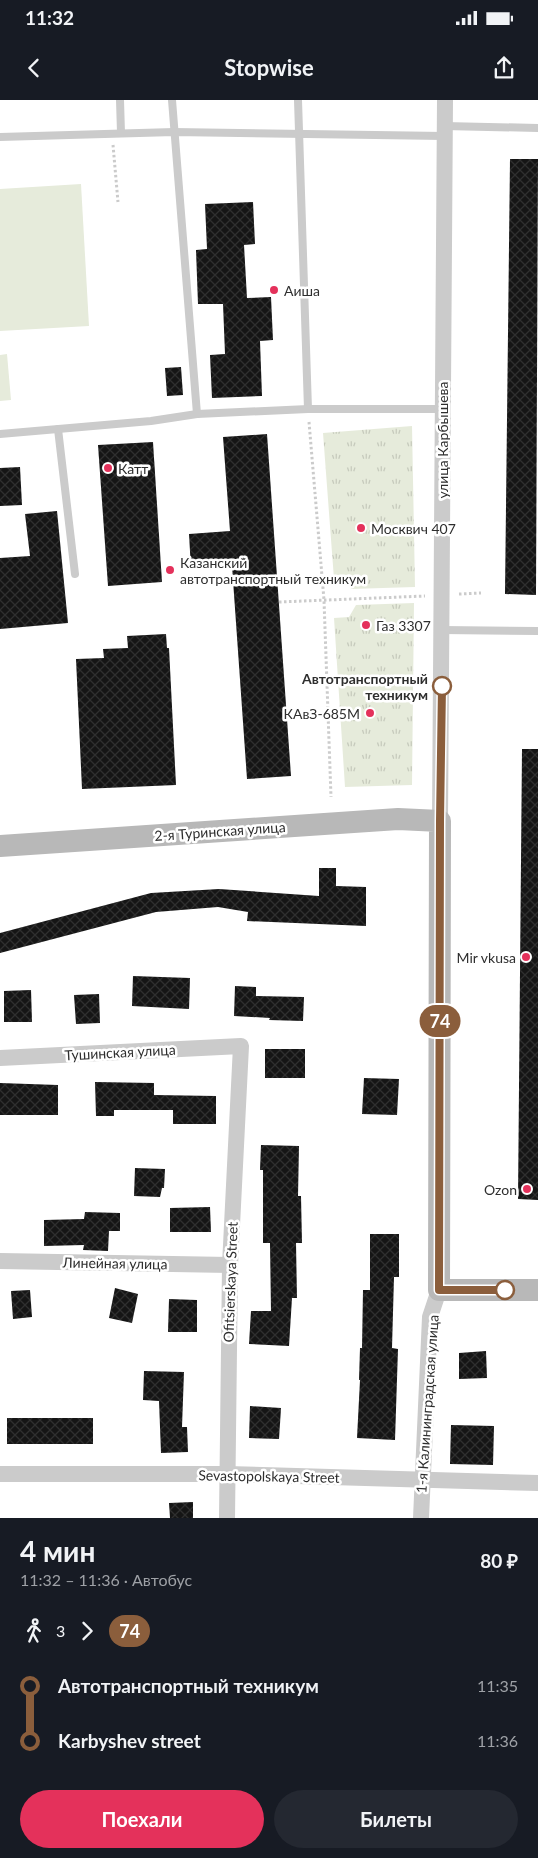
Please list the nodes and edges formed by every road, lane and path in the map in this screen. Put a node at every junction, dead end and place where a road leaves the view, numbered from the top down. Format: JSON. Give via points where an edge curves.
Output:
{"nodes":[{"id":1,"x":120,"y":100,"type":"edge"},
{"id":2,"x":172,"y":100,"type":"edge"},
{"id":3,"x":298,"y":100,"type":"edge"},
{"id":4,"x":444,"y":100,"type":"edge"},
{"id":5,"x":538,"y":128,"type":"edge"},
{"id":6,"x":444,"y":131,"type":"junction"},
{"id":7,"x":174,"y":132,"type":"junction"},
{"id":8,"x":121,"y":133,"type":"junction"},
{"id":9,"x":112,"y":134,"type":"junction"},
{"id":10,"x":299,"y":134,"type":"junction"},
{"id":11,"x":0,"y":138,"type":"edge"},
{"id":12,"x":118,"y":202,"type":"dead end"},
{"id":13,"x":308,"y":408,"type":"junction"},
{"id":14,"x":442,"y":409,"type":"junction"},
{"id":15,"x":197,"y":414,"type":"junction"},
{"id":16,"x":58,"y":429,"type":"junction"},
{"id":17,"x":0,"y":434,"type":"edge"},
{"id":18,"x":75,"y":574,"type":"dead end"},
{"id":19,"x":481,"y":593,"type":"dead end"},
{"id":20,"x":442,"y":595,"type":"junction"},
{"id":21,"x":324,"y":600,"type":"junction"},
{"id":22,"x":279,"y":602,"type":"dead end"},
{"id":23,"x":442,"y":630,"type":"junction"},
{"id":24,"x":538,"y":631,"type":"edge"},
{"id":25,"x":331,"y":797,"type":"dead end"},
{"id":26,"x":440,"y":821,"type":"junction"},
{"id":27,"x":0,"y":846,"type":"edge"},
{"id":28,"x":241,"y":1046,"type":"joint"},
{"id":29,"x":0,"y":1058,"type":"edge"},
{"id":30,"x":0,"y":1261,"type":"edge"},
{"id":31,"x":230,"y":1265,"type":"junction"},
{"id":32,"x":439,"y":1290,"type":"junction"},
{"id":33,"x":538,"y":1290,"type":"edge"},
{"id":34,"x":0,"y":1474,"type":"edge"},
{"id":35,"x":226,"y":1474,"type":"junction"},
{"id":36,"x":422,"y":1480,"type":"junction"},
{"id":37,"x":538,"y":1483,"type":"edge"},
{"id":38,"x":227,"y":1518,"type":"edge"},
{"id":39,"x":421,"y":1518,"type":"edge"}],
"edges":[{"from":1,"to":8,"type":"lane"},
{"from":2,"to":7,"type":"lane"},
{"from":3,"to":10,"type":"lane"},
{"from":4,"to":6,"type":"street","name":"улица Карбышева"},
{"from":5,"to":6,"type":"lane"},
{"from":6,"to":10,"type":"lane"},
{"from":6,"to":14,"type":"street","name":"улица Карбышева"},
{"from":7,"to":8,"type":"lane"},
{"from":7,"to":10,"type":"lane"},
{"from":7,"to":15,"type":"lane"},
{"from":8,"to":9,"type":"lane"},
{"from":9,"to":11,"type":"lane"},
{"from":9,"to":12,"type":"path"},
{"from":10,"to":13,"type":"lane"},
{"from":13,"to":14,"type":"lane"},
{"from":13,"to":15,"type":"lane"},
{"from":13,"to":21,"type":"path"},
{"from":14,"to":20,"type":"street","name":"улица Карбышева"},
{"from":15,"to":16,"type":"lane"},
{"from":16,"to":17,"type":"lane"},
{"from":16,"to":18,"type":"lane"},
{"from":19,"to":20,"type":"path"},
{"from":20,"to":21,"type":"path"},
{"from":20,"to":23,"type":"street","name":"улица Карбышева"},
{"from":21,"to":22,"type":"path"},
{"from":21,"to":25,"type":"path"},
{"from":23,"to":24,"type":"lane"},
{"from":23,"to":26,"type":"street","name":"улица Карбышева"},
{"from":26,"to":27,"type":"street","name":"2-я Туринская улица","via":[[398,819]]},
{"from":26,"to":32,"type":"street","name":"улица Карбышева"},
{"from":28,"to":29,"type":"street","name":"Тушинская улица"},
{"from":28,"to":31,"type":"street","name":"Ofitsierskaya Street"},
{"from":30,"to":31,"type":"street","name":"Линейная улица"},
{"from":31,"to":35,"type":"street","name":"Ofitsierskaya Street"},
{"from":32,"to":33,"type":"street"},
{"from":32,"to":36,"type":"street","name":"1-я Калининградская улица","via":[[430,1317]]},
{"from":34,"to":35,"type":"street","name":"Sevastopolskaya Street"},
{"from":35,"to":36,"type":"street","name":"Sevastopolskaya Street"},
{"from":35,"to":38,"type":"street","name":"Ofitsierskaya Street"},
{"from":36,"to":37,"type":"street","name":"Sevastopolskaya Street"},
{"from":36,"to":39,"type":"street","name":"1-я Калининградская улица"}]}
